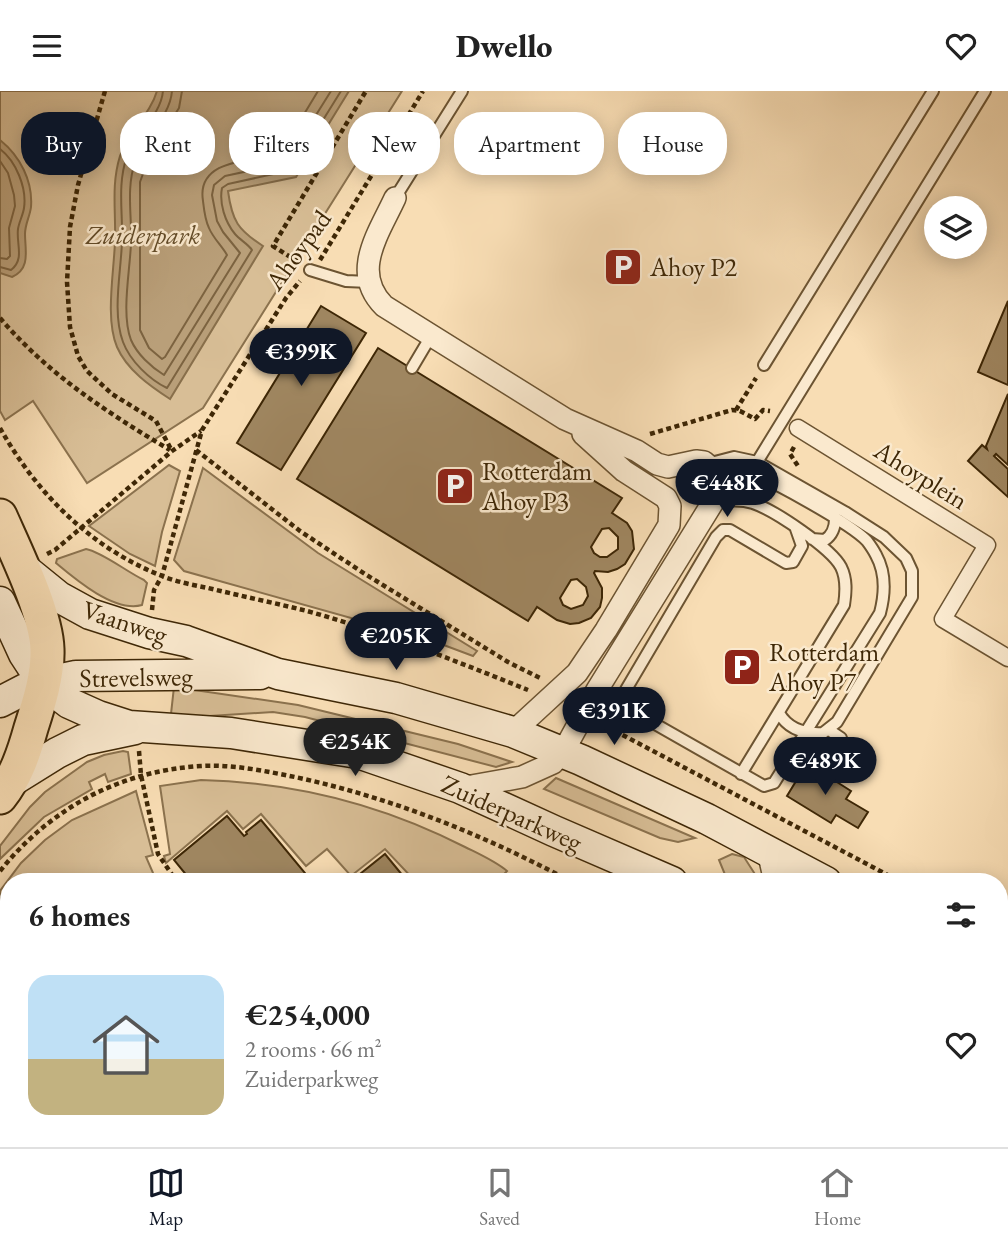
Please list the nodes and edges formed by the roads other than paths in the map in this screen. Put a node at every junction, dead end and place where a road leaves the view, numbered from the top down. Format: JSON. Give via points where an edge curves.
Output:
{"nodes":[{"id":1,"x":462,"y":91,"type":"edge"},
{"id":2,"x":933,"y":91,"type":"edge"},
{"id":3,"x":985,"y":91,"type":"edge"},
{"id":4,"x":395,"y":198,"type":"joint"},
{"id":5,"x":310,"y":270,"type":"road end"},
{"id":6,"x":369,"y":282,"type":"junction"},
{"id":7,"x":431,"y":336,"type":"junction"},
{"id":8,"x":764,"y":365,"type":"road end"},
{"id":9,"x":412,"y":368,"type":"dead end"},
{"id":10,"x":565,"y":419,"type":"junction"},
{"id":11,"x":798,"y":428,"type":"dead end"},
{"id":12,"x":757,"y":462,"type":"junction"},
{"id":13,"x":710,"y":466,"type":"junction"},
{"id":14,"x":666,"y":498,"type":"junction"},
{"id":15,"x":710,"y":507,"type":"junction"},
{"id":16,"x":0,"y":516,"type":"edge"},
{"id":17,"x":835,"y":519,"type":"junction"},
{"id":18,"x":796,"y":529,"type":"junction"},
{"id":19,"x":812,"y":540,"type":"junction"},
{"id":20,"x":22,"y":567,"type":"junction"},
{"id":21,"x":0,"y":602,"type":"edge"},
{"id":22,"x":1008,"y":658,"type":"edge"},
{"id":23,"x":278,"y":674,"type":"junction"},
{"id":24,"x":43,"y":683,"type":"junction"},
{"id":25,"x":0,"y":702,"type":"edge"},
{"id":26,"x":779,"y":713,"type":"junction"},
{"id":27,"x":142,"y":728,"type":"junction"},
{"id":28,"x":829,"y":730,"type":"junction"},
{"id":29,"x":513,"y":732,"type":"junction"},
{"id":30,"x":806,"y":732,"type":"junction"},
{"id":31,"x":841,"y":738,"type":"dead end"},
{"id":32,"x":563,"y":752,"type":"junction"},
{"id":33,"x":741,"y":774,"type":"junction"},
{"id":34,"x":460,"y":788,"type":"junction"},
{"id":35,"x":6,"y":789,"type":"edge"},
{"id":36,"x":554,"y":831,"type":"junction"},
{"id":37,"x":768,"y":851,"type":"junction"},
{"id":38,"x":612,"y":873,"type":"edge"},
{"id":39,"x":650,"y":873,"type":"edge"},
{"id":40,"x":773,"y":873,"type":"edge"},
{"id":41,"x":809,"y":873,"type":"edge"}],
"edges":[{"from":1,"to":4,"type":"lane"},
{"from":2,"to":8,"type":"lane"},
{"from":3,"to":12,"type":"lane"},
{"from":4,"to":6,"type":"street","via":[[369,254]]},
{"from":5,"to":6,"type":"lane","via":[[346,281]]},
{"from":6,"to":7,"type":"street","via":[[384,306]]},
{"from":7,"to":9,"type":"lane"},
{"from":7,"to":10,"type":"street"},
{"from":10,"to":13,"type":"street","via":[[657,464],[668,467],[696,461]]},
{"from":10,"to":14,"type":"street","via":[[624,471]]},
{"from":11,"to":22,"type":"street","name":"Ahoyplein","via":[[988,545],[943,619]]},
{"from":12,"to":13,"type":"lane","via":[[734,457]]},
{"from":12,"to":28,"type":"lane","via":[[884,537],[906,558],[912,571],[912,597]]},
{"from":13,"to":15,"type":"street","via":[[718,473],[721,486]]},
{"from":13,"to":17,"type":"lane","via":[[751,472]]},
{"from":14,"to":15,"type":"street","via":[[687,512]]},
{"from":14,"to":29,"type":"street","via":[[670,516],[665,534],[590,655],[577,673]]},
{"from":15,"to":18,"type":"lane","via":[[732,499],[753,503]]},
{"from":15,"to":32,"type":"street"},
{"from":16,"to":20,"type":"main road","name":"Vaanweg"},
{"from":17,"to":19,"type":"lane","via":[[829,537]]},
{"from":17,"to":30,"type":"lane","via":[[867,541],[877,557],[884,596],[880,613]]},
{"from":18,"to":19,"type":"lane"},
{"from":18,"to":33,"type":"lane","via":[[802,546],[793,562],[786,563],[723,530],[624,693],[626,706],[634,712]]},
{"from":19,"to":26,"type":"lane","via":[[842,569],[844,605]]},
{"from":20,"to":23,"type":"main road","name":"Vaanweg","via":[[59,597],[90,614]]},
{"from":20,"to":24,"type":"main road","name":"Vaanweg","via":[[44,627]]},
{"from":21,"to":24,"type":"main road","name":"Zuiderparkweg"},
{"from":23,"to":24,"type":"main road","name":"Strevelsweg","via":[[76,676]]},
{"from":23,"to":29,"type":"main road","via":[[396,698]]},
{"from":24,"to":25,"type":"main road","name":"Strevelsweg"},
{"from":24,"to":27,"type":"main road","name":"Zuiderparkweg","via":[[84,710]]},
{"from":24,"to":35,"type":"main road","name":"Vaanweg","via":[[29,736]]},
{"from":26,"to":30,"type":"lane","via":[[786,723]]},
{"from":26,"to":33,"type":"lane"},
{"from":27,"to":34,"type":"main road","name":"Zuiderparkweg","via":[[231,733],[358,753]]},
{"from":27,"to":35,"type":"main road","name":"Zuiderparkweg","via":[[83,740]]},
{"from":28,"to":30,"type":"lane"},
{"from":28,"to":31,"type":"lane"},
{"from":29,"to":32,"type":"main road"},
{"from":30,"to":33,"type":"lane","via":[[774,783],[760,785]]},
{"from":32,"to":34,"type":"street","via":[[553,763],[522,777]]},
{"from":32,"to":37,"type":"main road"},
{"from":34,"to":36,"type":"main road","name":"Zuiderparkweg"},
{"from":36,"to":38,"type":"main road"},
{"from":36,"to":39,"type":"main road","name":"Zuiderparkweg"},
{"from":37,"to":40,"type":"street"},
{"from":37,"to":41,"type":"main road"}]}
